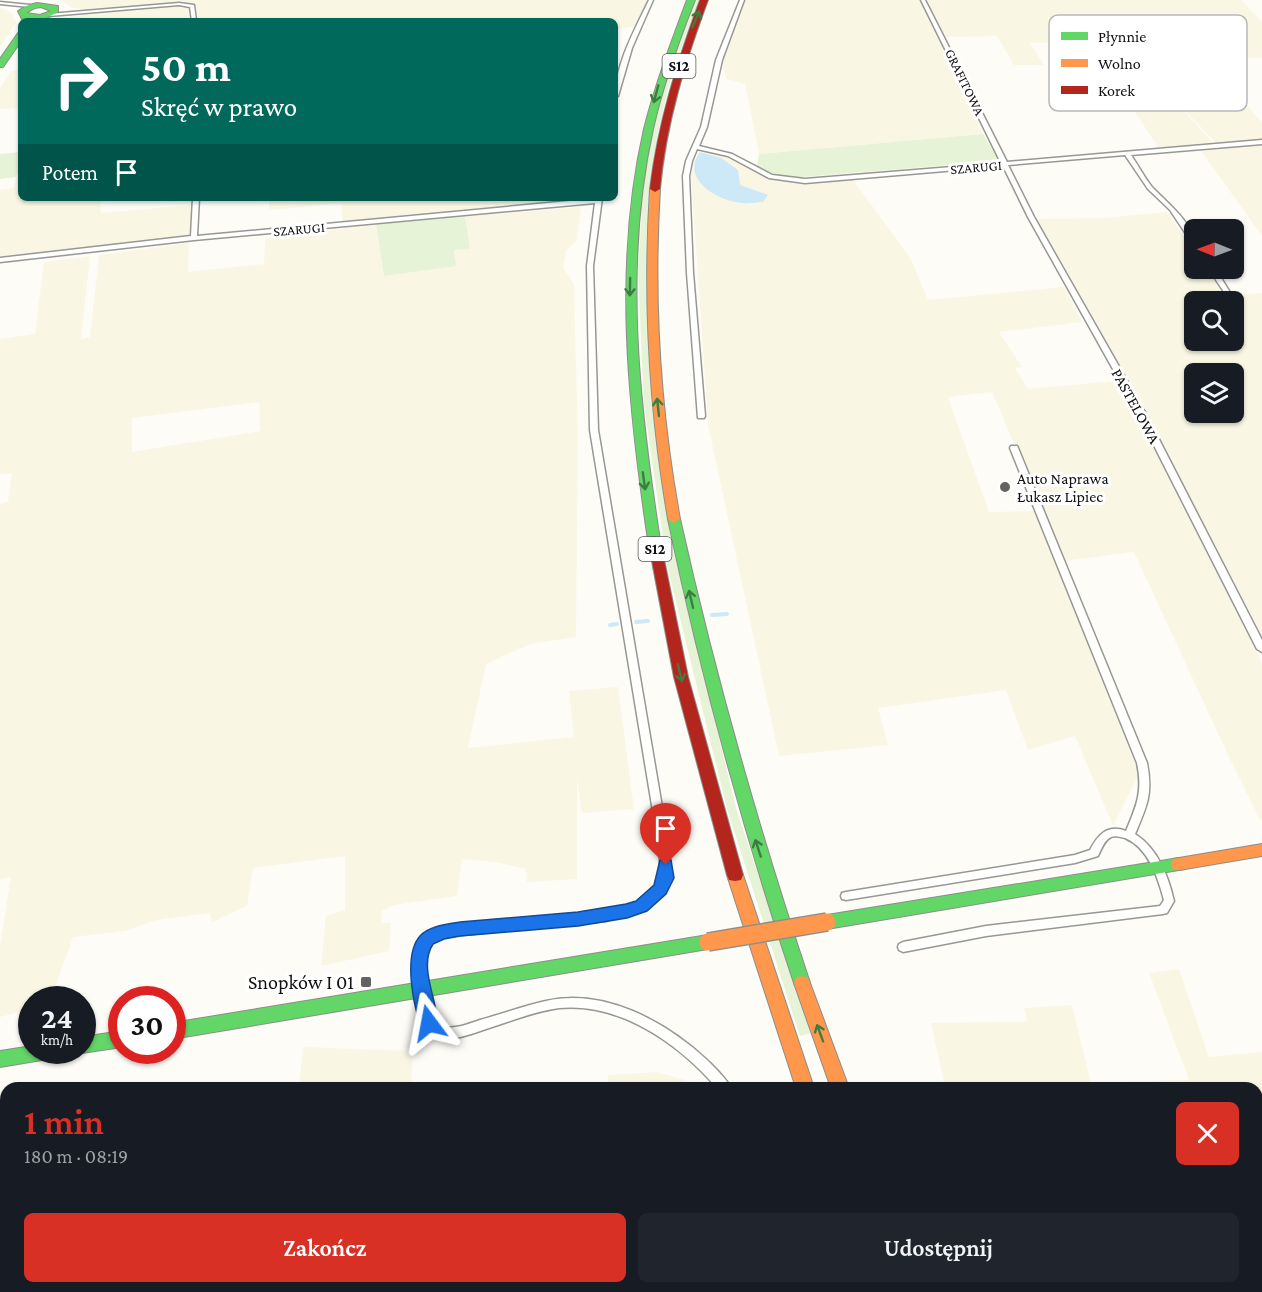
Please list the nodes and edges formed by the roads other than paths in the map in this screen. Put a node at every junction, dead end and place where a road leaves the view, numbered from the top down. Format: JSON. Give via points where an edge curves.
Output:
{"nodes":[{"id":1,"x":651,"y":0,"type":"edge"},
{"id":2,"x":691,"y":0,"type":"edge"},
{"id":3,"x":704,"y":0,"type":"edge"},
{"id":4,"x":742,"y":0,"type":"edge"},
{"id":5,"x":923,"y":0,"type":"edge"},
{"id":6,"x":0,"y":4,"type":"edge"},
{"id":7,"x":39,"y":11,"type":"edge"},
{"id":8,"x":194,"y":18,"type":"edge"},
{"id":9,"x":18,"y":39,"type":"edge"},
{"id":10,"x":0,"y":65,"type":"edge"},
{"id":11,"x":618,"y":86,"type":"edge"},
{"id":12,"x":1262,"y":142,"type":"edge"},
{"id":13,"x":696,"y":147,"type":"junction"},
{"id":14,"x":1127,"y":154,"type":"junction"},
{"id":15,"x":1006,"y":165,"type":"junction"},
{"id":16,"x":196,"y":201,"type":"edge"},
{"id":17,"x":588,"y":201,"type":"edge"},
{"id":18,"x":599,"y":201,"type":"edge"},
{"id":19,"x":1184,"y":227,"type":"edge"},
{"id":20,"x":194,"y":238,"type":"junction"},
{"id":21,"x":0,"y":260,"type":"edge"},
{"id":22,"x":701,"y":416,"type":"dead end"},
{"id":23,"x":1014,"y":448,"type":"dead end"},
{"id":24,"x":1262,"y":649,"type":"edge"},
{"id":25,"x":1129,"y":835,"type":"junction"},
{"id":26,"x":1262,"y":850,"type":"edge"},
{"id":27,"x":1156,"y":868,"type":"junction"},
{"id":28,"x":846,"y":896,"type":"dead end"},
{"id":29,"x":903,"y":947,"type":"dead end"},
{"id":30,"x":421,"y":990,"type":"junction"},
{"id":31,"x":186,"y":1029,"type":"edge"},
{"id":32,"x":18,"y":1056,"type":"edge"},
{"id":33,"x":0,"y":1059,"type":"edge"},
{"id":34,"x":720,"y":1082,"type":"edge"},
{"id":35,"x":803,"y":1082,"type":"edge"},
{"id":36,"x":838,"y":1082,"type":"edge"}],
"edges":[{"from":1,"to":11,"type":"street","via":[[629,48]]},
{"from":2,"to":35,"type":"main road","number":"S12","one_way":true,"via":[[659,86],[636,191],[630,258],[630,340],[641,460],[674,648],[717,817]]},
{"from":36,"to":3,"type":"main road","number":"S12","one_way":true,"via":[[772,892],[720,718],[687,579],[660,422],[651,295],[654,191],[674,85]]},
{"from":4,"to":13,"type":"street","via":[[719,60]]},
{"from":5,"to":15,"type":"street","name":"GRAFITOWA"},
{"from":6,"to":7,"type":"street"},
{"from":6,"to":7,"type":"street"},
{"from":7,"to":8,"type":"street","via":[[85,12],[172,5],[192,6]]},
{"from":9,"to":10,"type":"main road"},
{"from":12,"to":14,"type":"street","name":"SZARUGI"},
{"from":13,"to":15,"type":"street","name":"SZARUGI","via":[[730,154],[771,177],[794,181]]},
{"from":13,"to":22,"type":"street","via":[[687,169],[686,196]]},
{"from":14,"to":15,"type":"street","name":"SZARUGI"},
{"from":14,"to":19,"type":"street"},
{"from":15,"to":24,"type":"street","name":"PASTELOWA","via":[[1142,414]]},
{"from":16,"to":20,"type":"street"},
{"from":17,"to":20,"type":"street","name":"SZARUGI"},
{"from":18,"to":30,"type":"street","via":[[590,266],[594,430],[666,878],[652,898],[627,911],[441,932],[427,939],[420,952]]},
{"from":20,"to":21,"type":"street","name":"SZARUGI"},
{"from":23,"to":25,"type":"street","via":[[1142,763],[1147,783],[1144,801]]},
{"from":25,"to":27,"type":"street","via":[[1146,848]]},
{"from":25,"to":28,"type":"street","via":[[1108,834],[1094,853],[1075,859]]},
{"from":26,"to":27,"type":"main road"},
{"from":27,"to":29,"type":"street","via":[[1169,901],[1163,910],[986,931]]},
{"from":27,"to":30,"type":"main road","bridge":true},
{"from":30,"to":31,"type":"main road"},
{"from":30,"to":34,"type":"street","via":[[429,1023],[445,1032],[562,1003],[598,1004],[615,1009],[641,1020],[689,1052]]},
{"from":32,"to":33,"type":"main road"}]}
